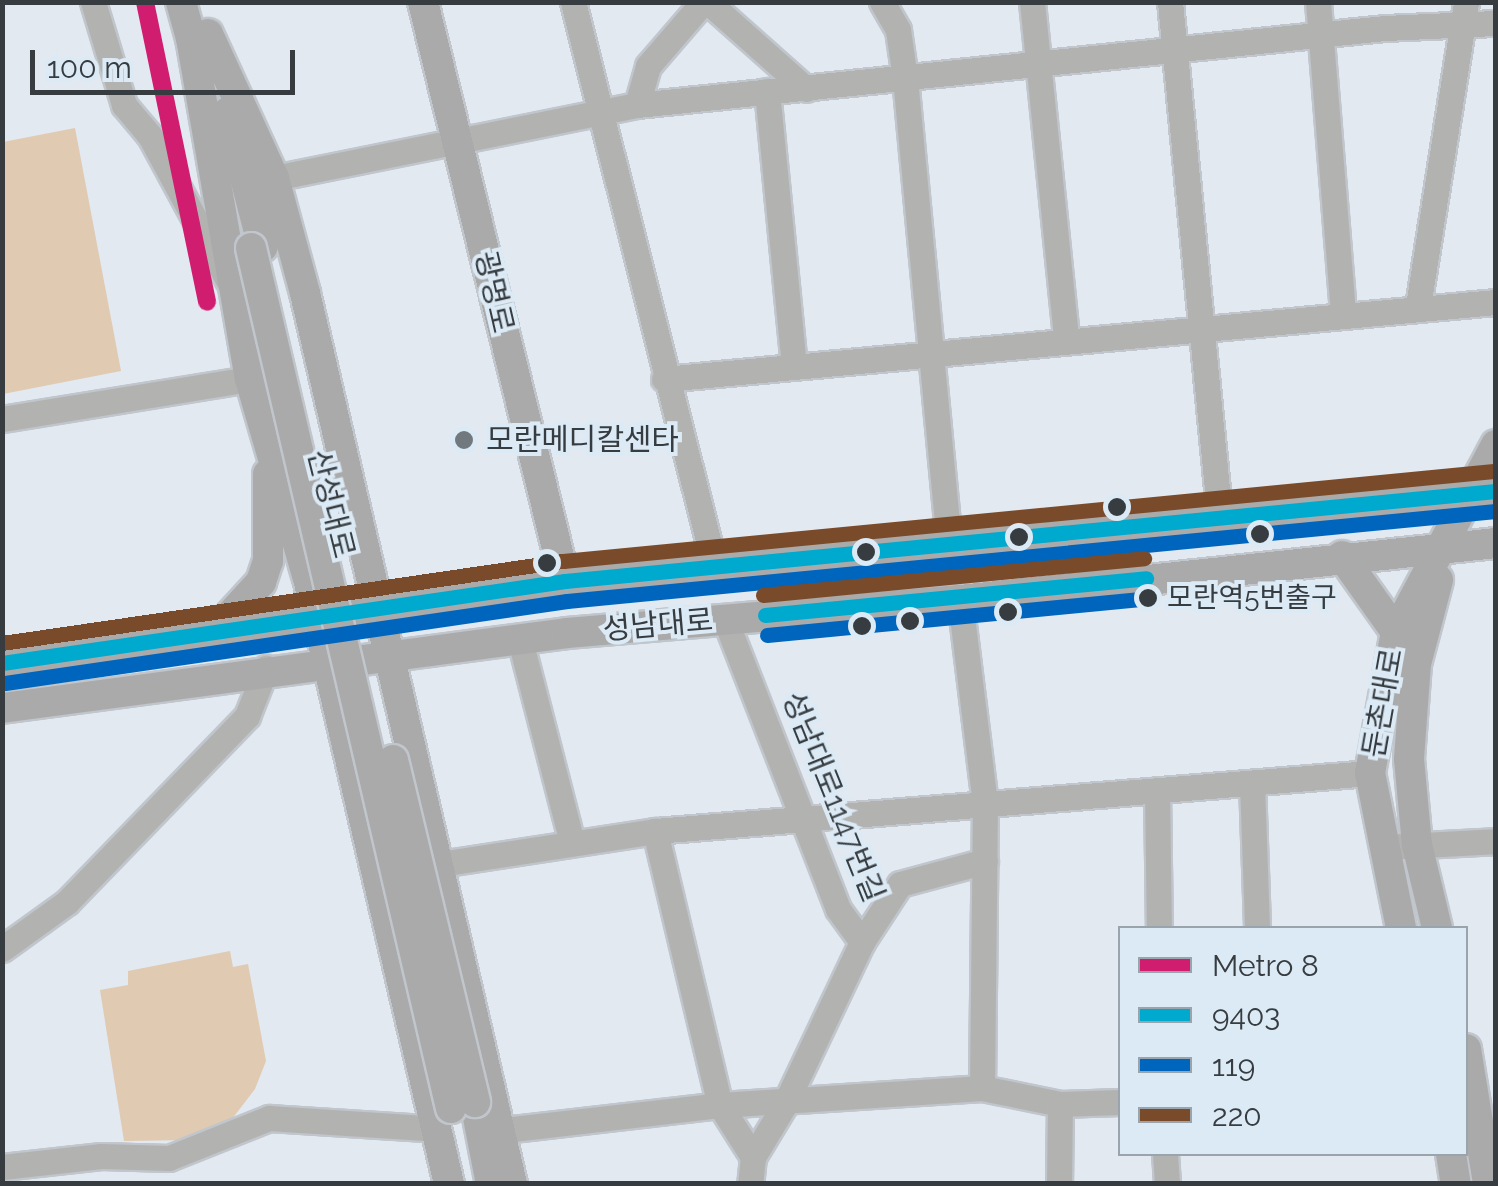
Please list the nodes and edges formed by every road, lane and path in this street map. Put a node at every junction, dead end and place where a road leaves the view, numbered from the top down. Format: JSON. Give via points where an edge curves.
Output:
{"nodes":[{"id":1,"x":93,"y":2,"type":"edge"},
{"id":2,"x":181,"y":2,"type":"edge"},
{"id":3,"x":199,"y":2,"type":"edge"},
{"id":4,"x":423,"y":2,"type":"edge"},
{"id":5,"x":574,"y":2,"type":"edge"},
{"id":6,"x":706,"y":2,"type":"edge"},
{"id":7,"x":882,"y":2,"type":"edge"},
{"id":8,"x":1032,"y":2,"type":"edge"},
{"id":9,"x":1170,"y":2,"type":"edge"},
{"id":10,"x":1318,"y":2,"type":"edge"},
{"id":11,"x":1464,"y":14,"type":"edge"},
{"id":12,"x":1386,"y":15,"type":"edge"},
{"id":13,"x":1496,"y":23,"type":"edge"},
{"id":14,"x":199,"y":36,"type":"junction"},
{"id":15,"x":1316,"y":36,"type":"junction"},
{"id":16,"x":1175,"y":53,"type":"junction"},
{"id":17,"x":1038,"y":64,"type":"junction"},
{"id":18,"x":905,"y":78,"type":"junction"},
{"id":19,"x":806,"y":88,"type":"junction"},
{"id":20,"x":767,"y":91,"type":"junction"},
{"id":21,"x":637,"y":105,"type":"junction"},
{"id":22,"x":599,"y":112,"type":"junction"},
{"id":23,"x":457,"y":141,"type":"junction"},
{"id":24,"x":274,"y":178,"type":"junction"},
{"id":25,"x":240,"y":302,"type":"junction"},
{"id":26,"x":1496,"y":302,"type":"edge"},
{"id":27,"x":1418,"y":306,"type":"junction"},
{"id":28,"x":1344,"y":312,"type":"junction"},
{"id":29,"x":1205,"y":326,"type":"junction"},
{"id":30,"x":1066,"y":338,"type":"junction"},
{"id":31,"x":932,"y":354,"type":"junction"},
{"id":32,"x":794,"y":364,"type":"junction"},
{"id":33,"x":250,"y":379,"type":"junction"},
{"id":34,"x":664,"y":379,"type":"junction"},
{"id":35,"x":2,"y":420,"type":"edge"},
{"id":36,"x":1496,"y":445,"type":"edge"},
{"id":37,"x":272,"y":453,"type":"junction"},
{"id":38,"x":1485,"y":492,"type":"edge"},
{"id":39,"x":1220,"y":520,"type":"junction"},
{"id":40,"x":1496,"y":543,"type":"edge"},
{"id":41,"x":950,"y":546,"type":"junction"},
{"id":42,"x":1446,"y":548,"type":"junction"},
{"id":43,"x":1342,"y":556,"type":"junction"},
{"id":44,"x":714,"y":568,"type":"junction"},
{"id":45,"x":565,"y":581,"type":"junction"},
{"id":46,"x":960,"y":600,"type":"junction"},
{"id":47,"x":379,"y":604,"type":"junction"},
{"id":48,"x":316,"y":615,"type":"junction"},
{"id":49,"x":725,"y":618,"type":"junction"},
{"id":50,"x":215,"y":632,"type":"junction"},
{"id":51,"x":1396,"y":632,"type":"junction"},
{"id":52,"x":520,"y":640,"type":"junction"},
{"id":53,"x":388,"y":654,"type":"junction"},
{"id":54,"x":327,"y":662,"type":"junction"},
{"id":55,"x":2,"y":663,"type":"edge"},
{"id":56,"x":281,"y":667,"type":"junction"},
{"id":57,"x":2,"y":708,"type":"edge"},
{"id":58,"x":1370,"y":773,"type":"junction"},
{"id":59,"x":1252,"y":783,"type":"junction"},
{"id":60,"x":1157,"y":790,"type":"junction"},
{"id":61,"x":986,"y":803,"type":"junction"},
{"id":62,"x":802,"y":817,"type":"junction"},
{"id":63,"x":655,"y":831,"type":"junction"},
{"id":64,"x":1496,"y":841,"type":"edge"},
{"id":65,"x":572,"y":842,"type":"junction"},
{"id":66,"x":1416,"y":845,"type":"junction"},
{"id":67,"x":1383,"y":847,"type":"junction"},
{"id":68,"x":985,"y":861,"type":"junction"},
{"id":69,"x":440,"y":864,"type":"junction"},
{"id":70,"x":1159,"y":926,"type":"edge"},
{"id":71,"x":1257,"y":926,"type":"edge"},
{"id":72,"x":1401,"y":926,"type":"edge"},
{"id":73,"x":1436,"y":926,"type":"edge"},
{"id":74,"x":862,"y":942,"type":"junction"},
{"id":75,"x":2,"y":950,"type":"edge"},
{"id":76,"x":1468,"y":1062,"type":"edge"},
{"id":77,"x":982,"y":1088,"type":"junction"},
{"id":78,"x":1118,"y":1102,"type":"edge"},
{"id":79,"x":785,"y":1104,"type":"junction"},
{"id":80,"x":1060,"y":1104,"type":"junction"},
{"id":81,"x":720,"y":1105,"type":"junction"},
{"id":82,"x":454,"y":1113,"type":"junction"},
{"id":83,"x":504,"y":1130,"type":"junction"},
{"id":84,"x":752,"y":1156,"type":"junction"},
{"id":85,"x":1165,"y":1156,"type":"edge"},
{"id":86,"x":1450,"y":1156,"type":"edge"},
{"id":87,"x":2,"y":1167,"type":"edge"},
{"id":88,"x":448,"y":1184,"type":"edge"},
{"id":89,"x":466,"y":1184,"type":"edge"},
{"id":90,"x":491,"y":1184,"type":"edge"},
{"id":91,"x":512,"y":1184,"type":"edge"},
{"id":92,"x":750,"y":1184,"type":"edge"},
{"id":93,"x":1060,"y":1184,"type":"edge"},
{"id":94,"x":1167,"y":1184,"type":"edge"},
{"id":95,"x":1456,"y":1184,"type":"edge"},
{"id":96,"x":1488,"y":1184,"type":"edge"}],
"edges":[{"from":1,"to":25,"type":"street","via":[[124,104],[150,136]]},
{"from":2,"to":14,"type":"main road","name":"산성대로"},
{"from":3,"to":14,"type":"main road","name":"산성대로"},
{"from":4,"to":23,"type":"main road","name":"광명로"},
{"from":5,"to":22,"type":"street"},
{"from":6,"to":19,"type":"street"},
{"from":6,"to":21,"type":"street","via":[[648,66]]},
{"from":7,"to":18,"type":"street","via":[[898,30]]},
{"from":8,"to":17,"type":"street"},
{"from":9,"to":16,"type":"street"},
{"from":10,"to":15,"type":"street"},
{"from":11,"to":12,"type":"street"},
{"from":11,"to":13,"type":"street"},
{"from":11,"to":27,"type":"street"},
{"from":12,"to":15,"type":"street"},
{"from":14,"to":24,"type":"main road"},
{"from":14,"to":25,"type":"main road"},
{"from":14,"to":82,"type":"main road","name":"산성대로","bridge":true,"via":[[257,247]]},
{"from":15,"to":16,"type":"street"},
{"from":15,"to":28,"type":"street"},
{"from":16,"to":17,"type":"street"},
{"from":16,"to":29,"type":"street"},
{"from":17,"to":18,"type":"street"},
{"from":17,"to":30,"type":"street"},
{"from":18,"to":19,"type":"street"},
{"from":18,"to":31,"type":"street"},
{"from":19,"to":20,"type":"street"},
{"from":20,"to":21,"type":"street"},
{"from":20,"to":32,"type":"street"},
{"from":21,"to":22,"type":"street"},
{"from":22,"to":23,"type":"street"},
{"from":22,"to":34,"type":"street"},
{"from":23,"to":24,"type":"street"},
{"from":23,"to":45,"type":"main road","name":"광명로"},
{"from":24,"to":47,"type":"main road"},
{"from":25,"to":33,"type":"main road"},
{"from":26,"to":27,"type":"street"},
{"from":27,"to":28,"type":"street"},
{"from":28,"to":29,"type":"street"},
{"from":29,"to":30,"type":"street"},
{"from":29,"to":39,"type":"street"},
{"from":30,"to":31,"type":"street"},
{"from":31,"to":32,"type":"street"},
{"from":31,"to":41,"type":"street"},
{"from":32,"to":34,"type":"street"},
{"from":33,"to":35,"type":"street"},
{"from":33,"to":37,"type":"main road"},
{"from":34,"to":44,"type":"street"},
{"from":36,"to":38,"type":"main road","name":"둔촌대로"},
{"from":37,"to":48,"type":"main road"},
{"from":37,"to":50,"type":"main road","via":[[265,572]]},
{"from":38,"to":39,"type":"main road","name":"성남대로"},
{"from":38,"to":42,"type":"main road","name":"둔촌대로"},
{"from":39,"to":41,"type":"main road","name":"성남대로"},
{"from":40,"to":42,"type":"main road","name":"성남대로"},
{"from":41,"to":44,"type":"main road","name":"성남대로"},
{"from":42,"to":43,"type":"main road","name":"성남대로"},
{"from":42,"to":51,"type":"main road","name":"둔촌대로"},
{"from":42,"to":66,"type":"main road","name":"둔촌대로","via":[[1416,664],[1409,759]]},
{"from":43,"to":46,"type":"main road","name":"성남대로"},
{"from":43,"to":51,"type":"main road"},
{"from":44,"to":45,"type":"main road","name":"성남대로"},
{"from":45,"to":47,"type":"main road","name":"성남대로"},
{"from":46,"to":49,"type":"main road","name":"성남대로"},
{"from":46,"to":61,"type":"street"},
{"from":47,"to":48,"type":"main road","name":"성남대로"},
{"from":47,"to":53,"type":"main road"},
{"from":48,"to":50,"type":"main road","name":"성남대로"},
{"from":48,"to":54,"type":"main road"},
{"from":49,"to":52,"type":"main road","name":"성남대로"},
{"from":49,"to":62,"type":"street","name":"성남대로1147번길"},
{"from":50,"to":55,"type":"main road","name":"성남대로"},
{"from":51,"to":58,"type":"main road","name":"둔촌대로"},
{"from":52,"to":53,"type":"main road","name":"성남대로"},
{"from":52,"to":65,"type":"street"},
{"from":53,"to":54,"type":"main road","name":"성남대로"},
{"from":53,"to":69,"type":"main road"},
{"from":54,"to":56,"type":"main road","name":"성남대로"},
{"from":54,"to":82,"type":"main road"},
{"from":56,"to":57,"type":"main road","name":"성남대로"},
{"from":56,"to":75,"type":"street","via":[[247,716],[67,902]]},
{"from":58,"to":59,"type":"street"},
{"from":58,"to":67,"type":"main road","name":"둔촌대로"},
{"from":59,"to":60,"type":"street"},
{"from":59,"to":71,"type":"street"},
{"from":60,"to":61,"type":"street"},
{"from":60,"to":70,"type":"street"},
{"from":61,"to":62,"type":"street"},
{"from":61,"to":68,"type":"street"},
{"from":62,"to":63,"type":"street"},
{"from":62,"to":74,"type":"street","name":"성남대로1147번길","via":[[838,910]]},
{"from":63,"to":65,"type":"street"},
{"from":63,"to":81,"type":"street"},
{"from":64,"to":66,"type":"street"},
{"from":65,"to":69,"type":"street"},
{"from":66,"to":67,"type":"street"},
{"from":66,"to":73,"type":"main road","name":"둔촌대로"},
{"from":67,"to":72,"type":"main road","name":"둔촌대로"},
{"from":68,"to":74,"type":"street","via":[[900,884]]},
{"from":68,"to":77,"type":"street"},
{"from":69,"to":83,"type":"main road"},
{"from":74,"to":79,"type":"street","name":"성남대로1147번길"},
{"from":76,"to":96,"type":"main road"},
{"from":77,"to":79,"type":"street"},
{"from":77,"to":80,"type":"street"},
{"from":78,"to":80,"type":"street"},
{"from":79,"to":81,"type":"street"},
{"from":79,"to":84,"type":"street","name":"성남대로1147번길"},
{"from":80,"to":93,"type":"street"},
{"from":81,"to":83,"type":"street"},
{"from":81,"to":84,"type":"street"},
{"from":82,"to":87,"type":"street","via":[[269,1118],[169,1158],[101,1156]]},
{"from":82,"to":88,"type":"main road"},
{"from":82,"to":89,"type":"main road","name":"산성대로"},
{"from":82,"to":90,"type":"main road","name":"산성대로"},
{"from":83,"to":91,"type":"main road"},
{"from":84,"to":92,"type":"street"},
{"from":85,"to":94,"type":"street"},
{"from":86,"to":95,"type":"main road"}]}
